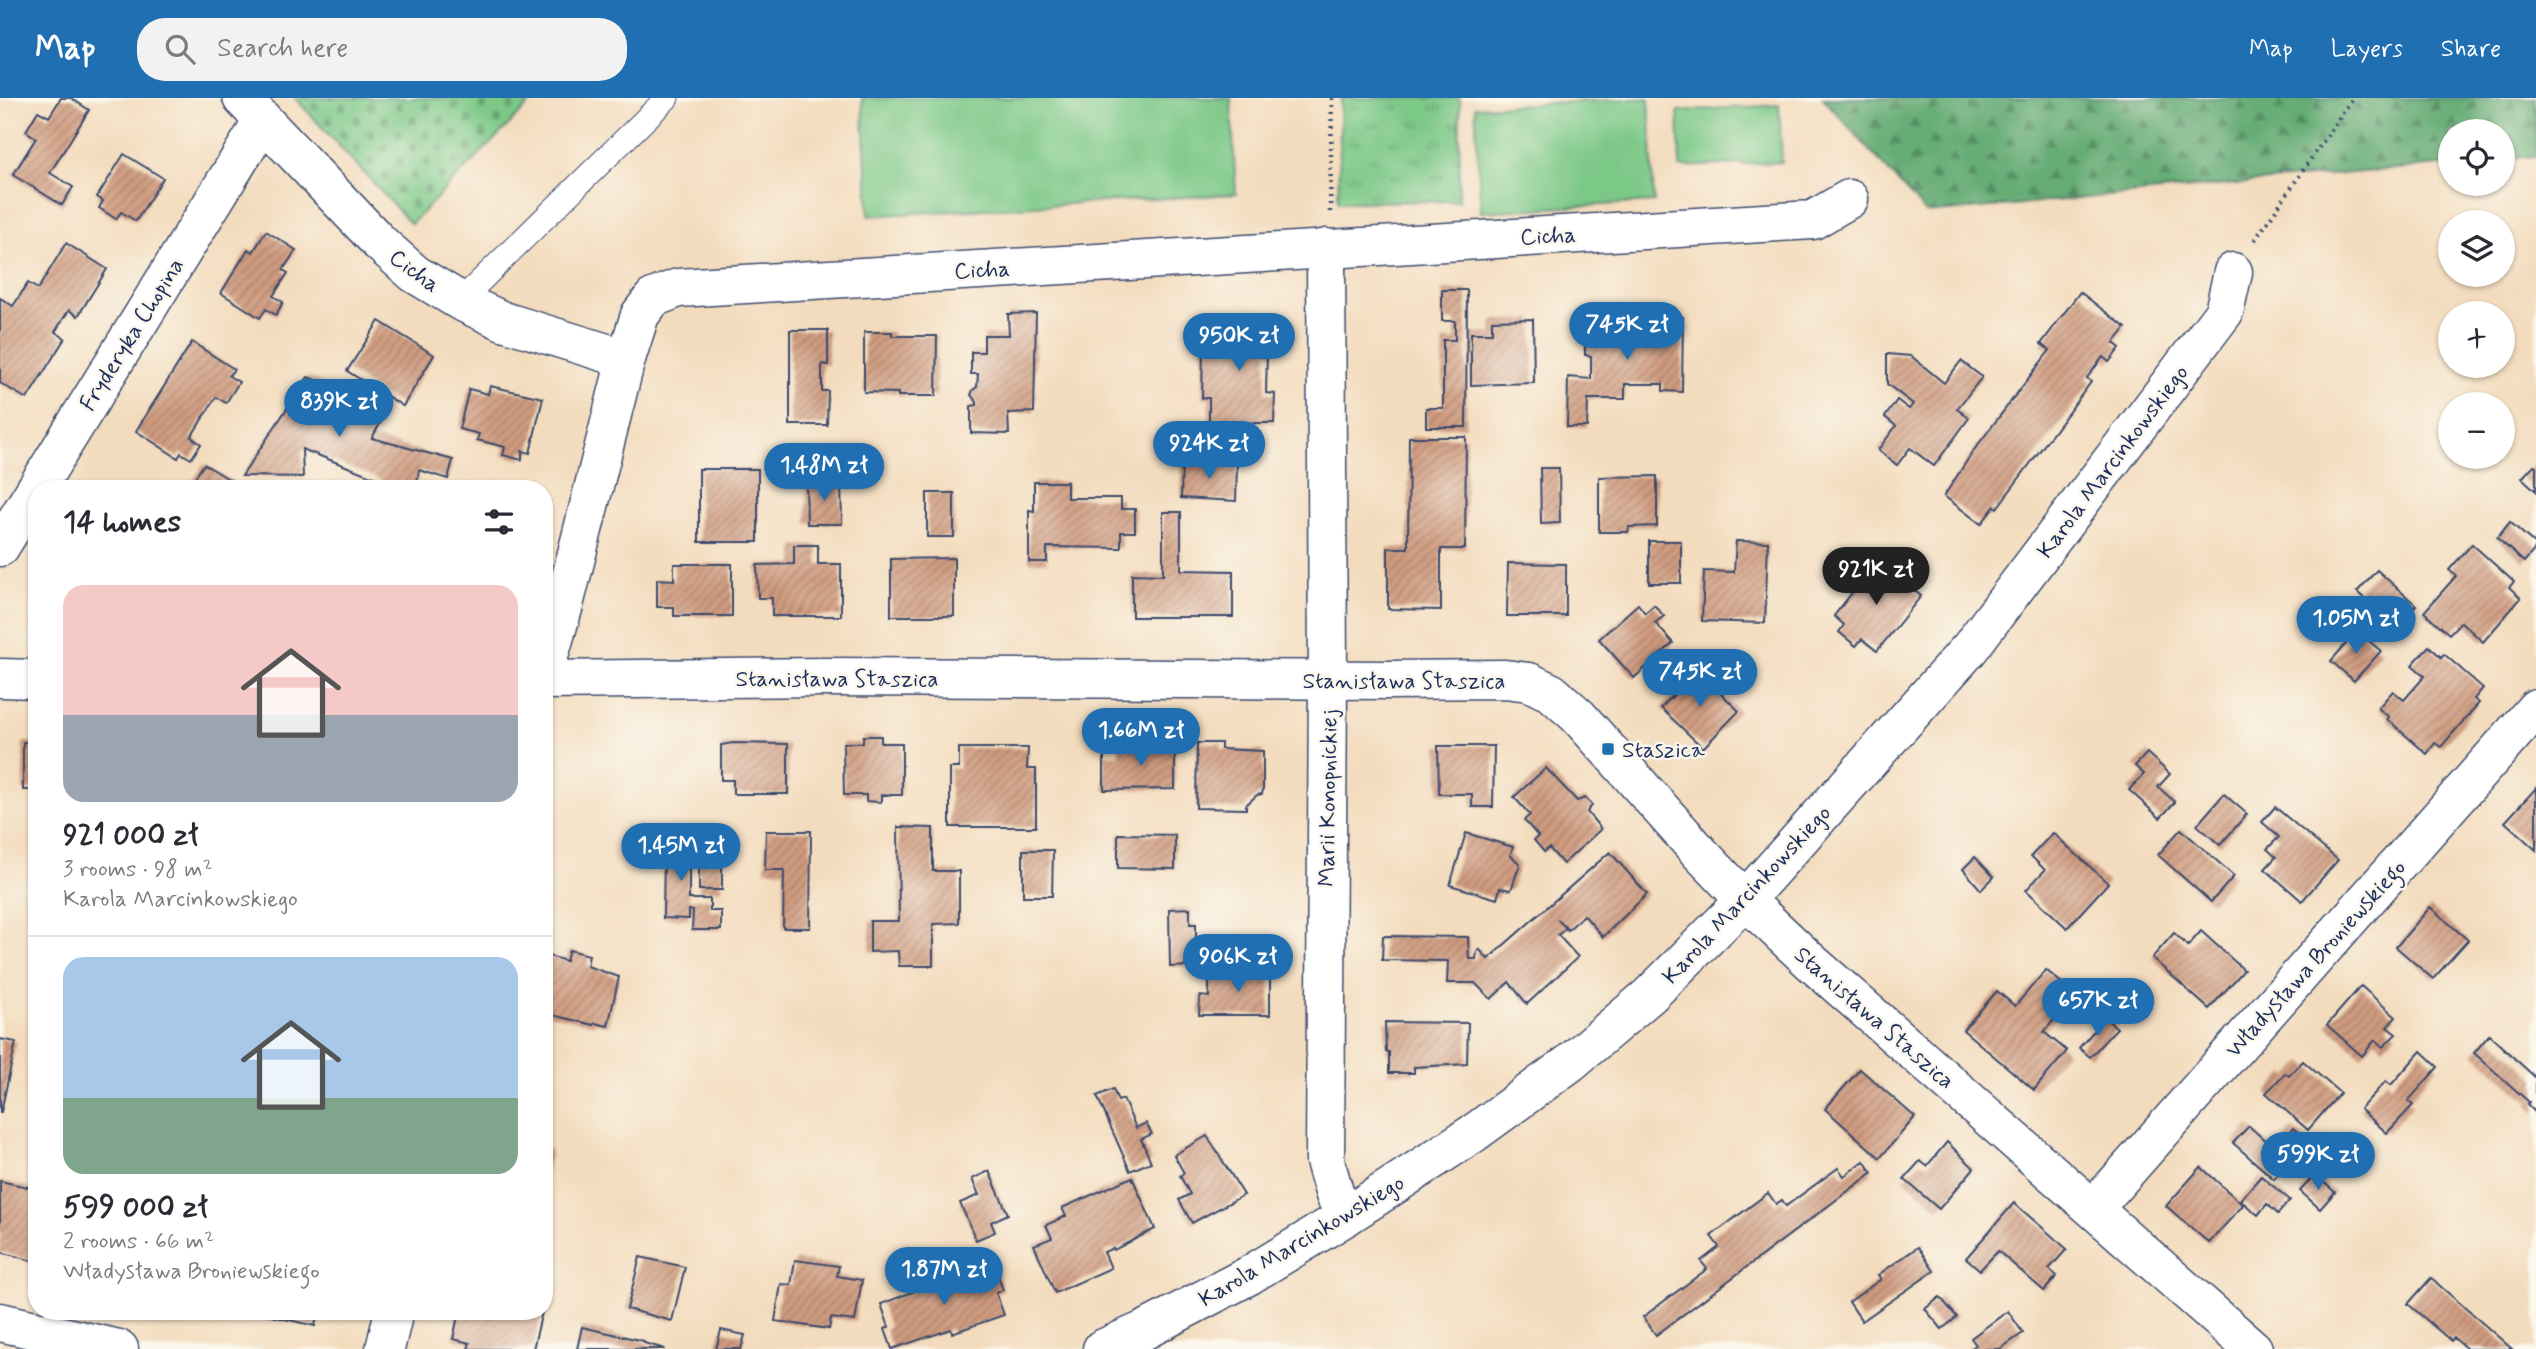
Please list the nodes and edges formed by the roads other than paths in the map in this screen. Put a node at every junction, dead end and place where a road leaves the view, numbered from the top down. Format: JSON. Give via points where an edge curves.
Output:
{"nodes":[{"id":1,"x":667,"y":98,"type":"edge"},
{"id":2,"x":253,"y":109,"type":"edge"},
{"id":3,"x":1849,"y":199,"type":"dead end"},
{"id":4,"x":1328,"y":232,"type":"junction"},
{"id":5,"x":2233,"y":272,"type":"road end"},
{"id":6,"x":460,"y":301,"type":"junction"},
{"id":7,"x":626,"y":359,"type":"junction"},
{"id":8,"x":39,"y":480,"type":"edge"},
{"id":9,"x":28,"y":499,"type":"edge"},
{"id":10,"x":0,"y":547,"type":"edge"},
{"id":11,"x":553,"y":643,"type":"edge"},
{"id":12,"x":0,"y":678,"type":"edge"},
{"id":13,"x":28,"y":679,"type":"edge"},
{"id":14,"x":553,"y":680,"type":"edge"},
{"id":15,"x":1328,"y":680,"type":"junction"},
{"id":16,"x":2536,"y":708,"type":"edge"},
{"id":17,"x":1745,"y":900,"type":"junction"},
{"id":18,"x":2094,"y":1208,"type":"junction"},
{"id":19,"x":1345,"y":1217,"type":"junction"},
{"id":20,"x":392,"y":1320,"type":"edge"},
{"id":21,"x":0,"y":1322,"type":"edge"},
{"id":22,"x":119,"y":1349,"type":"edge"},
{"id":23,"x":385,"y":1349,"type":"edge"},
{"id":24,"x":1102,"y":1349,"type":"edge"},
{"id":25,"x":2253,"y":1349,"type":"edge"}],
"edges":[{"from":1,"to":6,"type":"lane"},
{"from":2,"to":6,"type":"street","name":"Cicha","via":[[380,243],[415,274]]},
{"from":2,"to":8,"type":"street","name":"Fryderyka Chopina"},
{"from":3,"to":4,"type":"street","name":"Cicha","via":[[1813,220]]},
{"from":4,"to":7,"type":"street","name":"Cicha","via":[[678,288],[653,298],[640,315]]},
{"from":4,"to":15,"type":"street","name":"Marii Konopnickiej"},
{"from":5,"to":17,"type":"street","name":"Karola Marcinkowskiego","via":[[2224,312],[1970,648]]},
{"from":6,"to":7,"type":"street","name":"Cicha","via":[[503,321]]},
{"from":7,"to":11,"type":"street"},
{"from":9,"to":10,"type":"street","name":"Fryderyka Chopina"},
{"from":12,"to":13,"type":"street"},
{"from":14,"to":15,"type":"street","name":"Stanisława Staszica"},
{"from":15,"to":17,"type":"street","name":"Stanisława Staszica","via":[[1505,679],[1529,682],[1552,694]]},
{"from":15,"to":19,"type":"street","name":"Marii Konopnickiej","via":[[1325,1161]]},
{"from":16,"to":18,"type":"street","name":"Władysława Broniewskiego"},
{"from":17,"to":18,"type":"street","name":"Stanisława Staszica"},
{"from":17,"to":19,"type":"street","name":"Karola Marcinkowskiego","via":[[1650,995],[1570,1063],[1474,1133]]},
{"from":18,"to":25,"type":"street","name":"Stanisława Staszica"},
{"from":19,"to":24,"type":"street","name":"Karola Marcinkowskiego","via":[[1248,1276]]},
{"from":20,"to":23,"type":"street"},
{"from":21,"to":22,"type":"street"}]}
